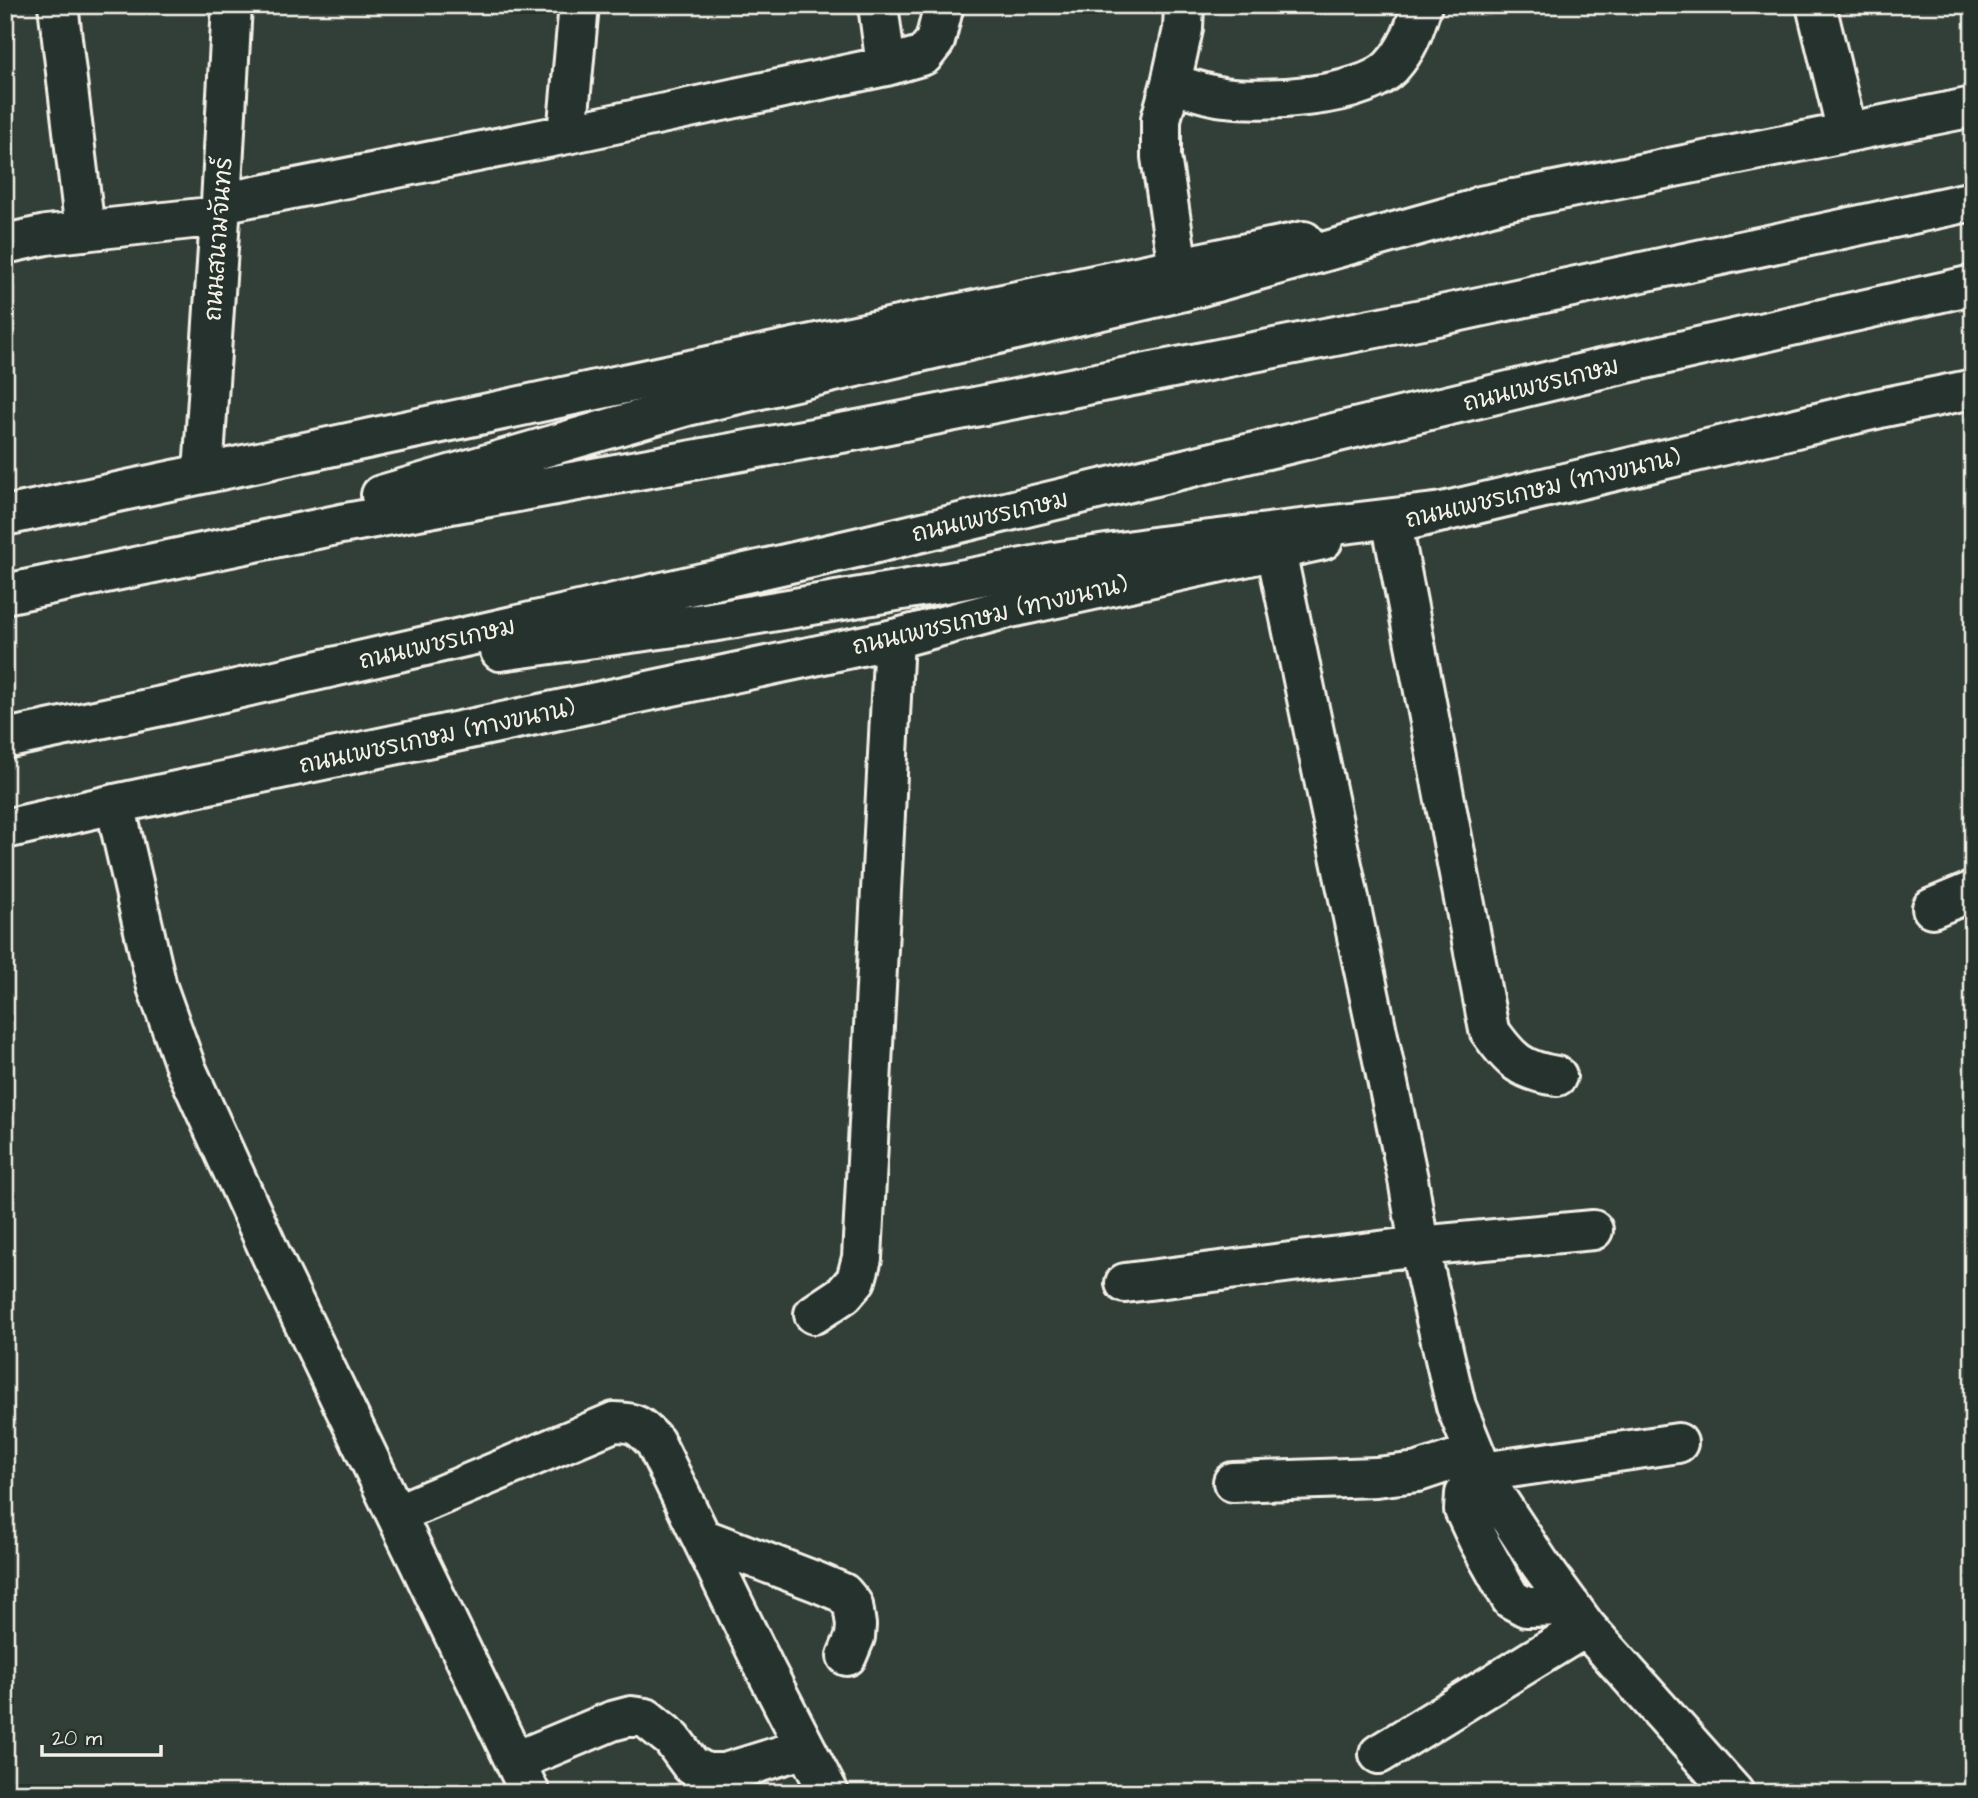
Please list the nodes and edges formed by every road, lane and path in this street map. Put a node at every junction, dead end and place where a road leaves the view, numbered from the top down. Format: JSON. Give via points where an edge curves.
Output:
{"nodes":[{"id":1,"x":58,"y":5,"type":"edge"},
{"id":2,"x":232,"y":5,"type":"edge"},
{"id":3,"x":579,"y":5,"type":"edge"},
{"id":4,"x":878,"y":5,"type":"edge"},
{"id":5,"x":943,"y":5,"type":"edge"},
{"id":6,"x":1184,"y":5,"type":"edge"},
{"id":7,"x":1422,"y":5,"type":"edge"},
{"id":8,"x":1816,"y":5,"type":"edge"},
{"id":9,"x":886,"y":66,"type":"junction"},
{"id":10,"x":1171,"y":83,"type":"junction"},
{"id":11,"x":1973,"y":107,"type":"edge"},
{"id":12,"x":1847,"y":132,"type":"junction"},
{"id":13,"x":567,"y":134,"type":"junction"},
{"id":14,"x":1512,"y":199,"type":"junction"},
{"id":15,"x":1973,"y":201,"type":"edge"},
{"id":16,"x":220,"y":210,"type":"junction"},
{"id":17,"x":85,"y":231,"type":"junction"},
{"id":18,"x":5,"y":244,"type":"edge"},
{"id":19,"x":1178,"y":267,"type":"junction"},
{"id":20,"x":1973,"y":285,"type":"edge"},
{"id":21,"x":1973,"y":389,"type":"edge"},
{"id":22,"x":203,"y":473,"type":"junction"},
{"id":23,"x":1443,"y":512,"type":"junction"},
{"id":24,"x":5,"y":516,"type":"edge"},
{"id":25,"x":1392,"y":524,"type":"junction"},
{"id":26,"x":1276,"y":551,"type":"junction"},
{"id":27,"x":127,"y":569,"type":"junction"},
{"id":28,"x":5,"y":594,"type":"edge"},
{"id":29,"x":894,"y":639,"type":"junction"},
{"id":30,"x":276,"y":680,"type":"junction"},
{"id":31,"x":5,"y":739,"type":"edge"},
{"id":32,"x":115,"y":804,"type":"junction"},
{"id":33,"x":5,"y":829,"type":"edge"},
{"id":34,"x":1973,"y":891,"type":"edge"},
{"id":35,"x":1932,"y":908,"type":"dead end"},
{"id":36,"x":1557,"y":1076,"type":"dead end"},
{"id":37,"x":1593,"y":1230,"type":"dead end"},
{"id":38,"x":1419,"y":1245,"type":"junction"},
{"id":39,"x":1125,"y":1283,"type":"dead end"},
{"id":40,"x":814,"y":1314,"type":"dead end"},
{"id":41,"x":1678,"y":1443,"type":"dead end"},
{"id":42,"x":1479,"y":1463,"type":"junction"},
{"id":43,"x":1233,"y":1482,"type":"dead end"},
{"id":44,"x":396,"y":1514,"type":"junction"},
{"id":45,"x":702,"y":1538,"type":"junction"},
{"id":46,"x":1579,"y":1616,"type":"junction"},
{"id":47,"x":847,"y":1656,"type":"dead end"},
{"id":48,"x":805,"y":1748,"type":"junction"},
{"id":49,"x":1378,"y":1754,"type":"dead end"},
{"id":50,"x":523,"y":1777,"type":"edge"},
{"id":51,"x":1716,"y":1788,"type":"edge"},
{"id":52,"x":829,"y":1793,"type":"edge"}],
"edges":[{"from":1,"to":17,"type":"main road"},
{"from":2,"to":16,"type":"main road","name":"ถนนสนามจันทร์"},
{"from":3,"to":13,"type":"main road"},
{"from":4,"to":9,"type":"main road"},
{"from":5,"to":9,"type":"main road","via":[[935,41],[924,55]]},
{"from":6,"to":10,"type":"main road"},
{"from":7,"to":10,"type":"main road","via":[[1411,40],[1389,69],[1366,84],[1297,99],[1223,97]]},
{"from":8,"to":12,"type":"main road"},
{"from":9,"to":13,"type":"main road"},
{"from":10,"to":19,"type":"main road","via":[[1161,120],[1161,157]]},
{"from":11,"to":12,"type":"main road"},
{"from":12,"to":14,"type":"main road"},
{"from":13,"to":16,"type":"main road"},
{"from":14,"to":19,"type":"main road"},
{"from":14,"to":27,"type":"main road","via":[[1184,291],[687,406]]},
{"from":15,"to":27,"type":"main road","via":[[1437,316]]},
{"from":16,"to":17,"type":"main road"},
{"from":16,"to":22,"type":"main road","name":"ถนนสนามจันทร์"},
{"from":17,"to":18,"type":"main road"},
{"from":19,"to":22,"type":"main road"},
{"from":20,"to":30,"type":"main road","name":"ถนนเพชรเกษม"},
{"from":21,"to":23,"type":"main road","name":"ถนนเพชรเกษม (ทางขนาน)"},
{"from":22,"to":24,"type":"main road"},
{"from":23,"to":25,"type":"main road","name":"ถนนเพชรเกษม (ทางขนาน)"},
{"from":23,"to":30,"type":"main road","via":[[1160,546],[711,622]]},
{"from":25,"to":26,"type":"main road","name":"ถนนเพชรเกษม (ทางขนาน)"},
{"from":25,"to":36,"type":"main road","via":[[1489,1030],[1515,1062],[1536,1073]]},
{"from":26,"to":29,"type":"main road","name":"ถนนเพชรเกษม (ทางขนาน)","via":[[1002,610]]},
{"from":26,"to":38,"type":"main road"},
{"from":27,"to":28,"type":"main road"},
{"from":29,"to":32,"type":"main road","name":"ถนนเพชรเกษม (ทางขนาน)"},
{"from":29,"to":40,"type":"main road","via":[[862,1258],[856,1280]]},
{"from":30,"to":31,"type":"main road","name":"ถนนเพชรเกษม"},
{"from":32,"to":33,"type":"main road","name":"ถนนเพชรเกษม (ทางขนาน)"},
{"from":32,"to":44,"type":"main road","via":[[157,987],[186,1068]]},
{"from":34,"to":35,"type":"main road"},
{"from":37,"to":38,"type":"main road"},
{"from":38,"to":39,"type":"main road"},
{"from":38,"to":42,"type":"main road","via":[[1456,1406]]},
{"from":41,"to":42,"type":"main road"},
{"from":42,"to":43,"type":"main road","via":[[1376,1477]]},
{"from":42,"to":46,"type":"main road","via":[[1488,1485]]},
{"from":44,"to":45,"type":"main road","via":[[614,1422],[629,1422],[642,1427],[655,1442]]},
{"from":44,"to":50,"type":"main road"},
{"from":45,"to":47,"type":"main road","via":[[843,1593],[853,1605],[856,1625]]},
{"from":45,"to":48,"type":"main road"},
{"from":46,"to":49,"type":"main road"},
{"from":46,"to":51,"type":"main road","via":[[1693,1745]]},
{"from":48,"to":50,"type":"main road","via":[[725,1773],[706,1773],[691,1765],[672,1739],[646,1718],[631,1716],[612,1721]]},
{"from":48,"to":52,"type":"main road"}]}
